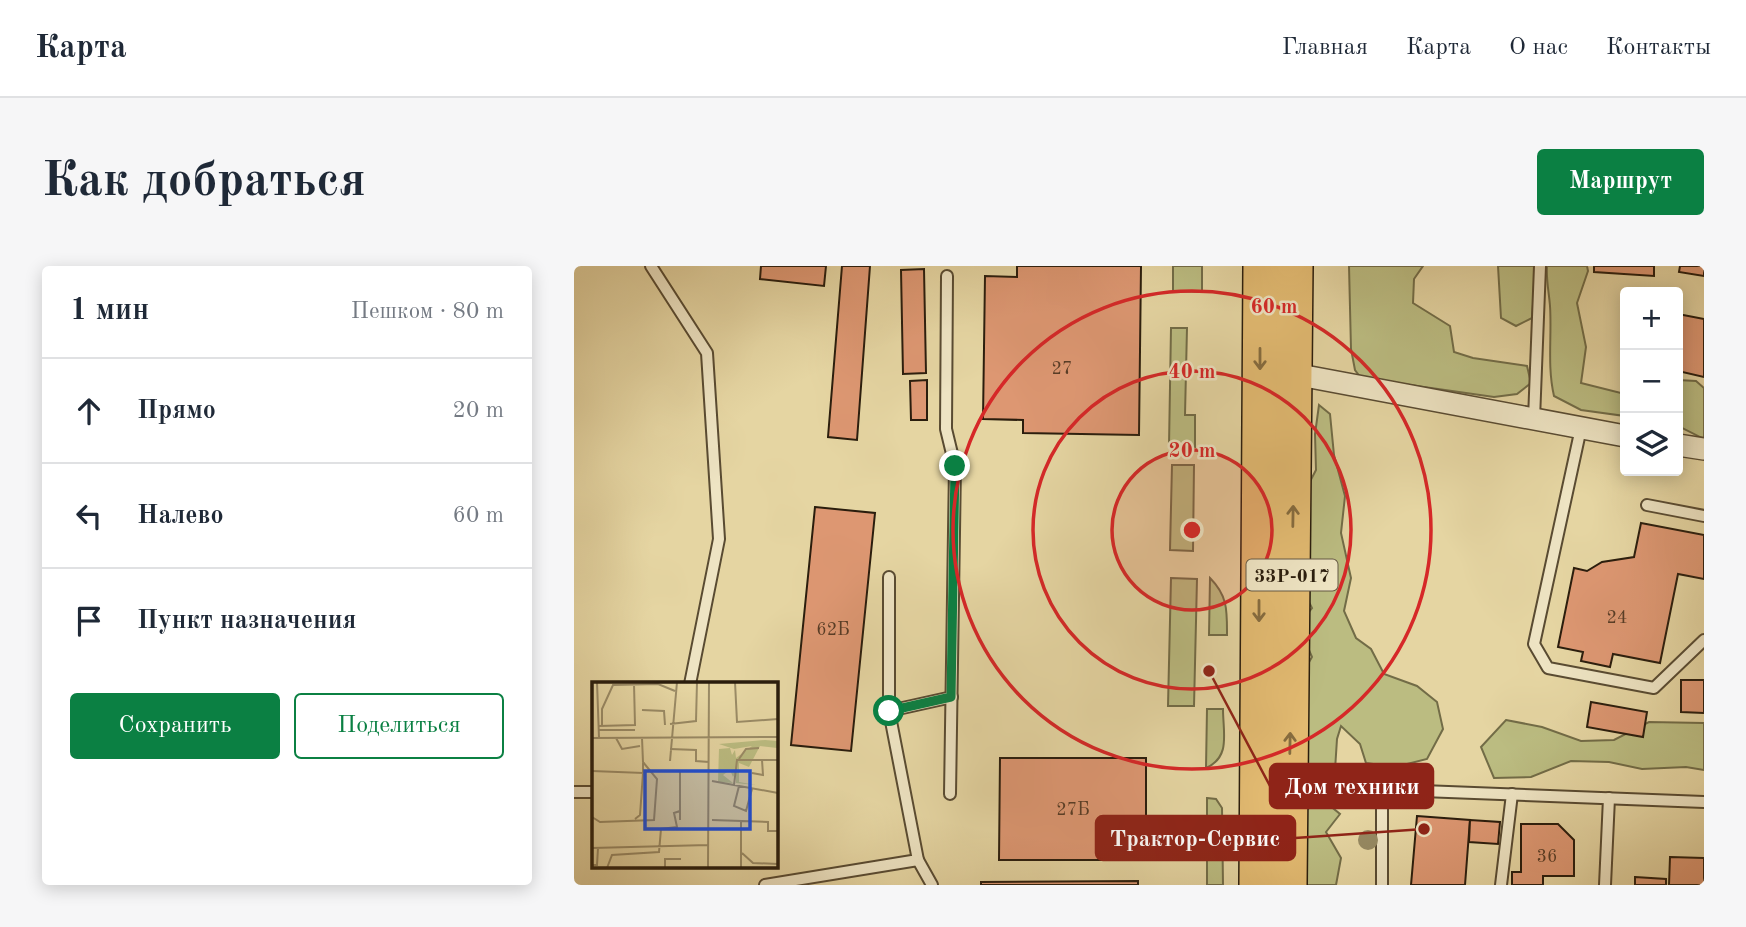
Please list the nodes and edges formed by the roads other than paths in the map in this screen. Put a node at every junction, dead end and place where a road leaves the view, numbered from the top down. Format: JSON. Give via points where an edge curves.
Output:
{"nodes":[{"id":1,"x":651,"y":266,"type":"edge"},
{"id":2,"x":1261,"y":266,"type":"edge"},
{"id":3,"x":1295,"y":266,"type":"edge"},
{"id":4,"x":1540,"y":266,"type":"edge"},
{"id":5,"x":947,"y":276,"type":"dead end"},
{"id":6,"x":1294,"y":374,"type":"junction"},
{"id":7,"x":1534,"y":419,"type":"junction"},
{"id":8,"x":1581,"y":428,"type":"junction"},
{"id":9,"x":1620,"y":435,"type":"edge"},
{"id":10,"x":1683,"y":446,"type":"edge"},
{"id":11,"x":1704,"y":449,"type":"edge"},
{"id":12,"x":1647,"y":505,"type":"dead end"},
{"id":13,"x":1704,"y":516,"type":"edge"},
{"id":14,"x":888,"y":577,"type":"dead end"},
{"id":15,"x":1704,"y":640,"type":"edge"},
{"id":16,"x":690,"y":682,"type":"edge"},
{"id":17,"x":951,"y":697,"type":"junction"},
{"id":18,"x":889,"y":711,"type":"junction"},
{"id":19,"x":1290,"y":786,"type":"junction"},
{"id":20,"x":1382,"y":789,"type":"junction"},
{"id":21,"x":574,"y":792,"type":"edge"},
{"id":22,"x":592,"y":792,"type":"edge"},
{"id":23,"x":950,"y":794,"type":"dead end"},
{"id":24,"x":1512,"y":794,"type":"junction"},
{"id":25,"x":1609,"y":798,"type":"junction"},
{"id":26,"x":1704,"y":802,"type":"edge"},
{"id":27,"x":918,"y":860,"type":"junction"},
{"id":28,"x":765,"y":885,"type":"edge"},
{"id":29,"x":932,"y":885,"type":"edge"},
{"id":30,"x":1257,"y":885,"type":"edge"},
{"id":31,"x":1289,"y":885,"type":"edge"},
{"id":32,"x":1382,"y":885,"type":"edge"},
{"id":33,"x":1501,"y":885,"type":"edge"},
{"id":34,"x":1605,"y":885,"type":"edge"}],
"edges":[{"from":1,"to":16,"type":"lane","via":[[707,353],[719,539]]},
{"from":2,"to":30,"type":"highway","number":"33Р-017","one_way":true},
{"from":3,"to":6,"type":"highway","number":"33Р-017"},
{"from":4,"to":7,"type":"lane"},
{"from":5,"to":17,"type":"lane","via":[[946,429],[955,466]]},
{"from":6,"to":7,"type":"street"},
{"from":19,"to":6,"type":"highway","number":"33Р-017","one_way":true},
{"from":7,"to":8,"type":"street"},
{"from":8,"to":9,"type":"street"},
{"from":8,"to":15,"type":"lane","via":[[1534,644],[1548,668],[1654,688]]},
{"from":10,"to":11,"type":"street"},
{"from":12,"to":13,"type":"lane"},
{"from":14,"to":18,"type":"lane"},
{"from":17,"to":18,"type":"lane"},
{"from":17,"to":23,"type":"lane"},
{"from":18,"to":27,"type":"lane"},
{"from":19,"to":20,"type":"lane"},
{"from":19,"to":31,"type":"highway","number":"33Р-017"},
{"from":20,"to":24,"type":"lane"},
{"from":20,"to":32,"type":"lane"},
{"from":21,"to":22,"type":"lane"},
{"from":24,"to":25,"type":"lane"},
{"from":24,"to":33,"type":"lane"},
{"from":25,"to":26,"type":"lane"},
{"from":25,"to":34,"type":"lane"},
{"from":27,"to":28,"type":"lane"},
{"from":27,"to":29,"type":"lane"}]}
